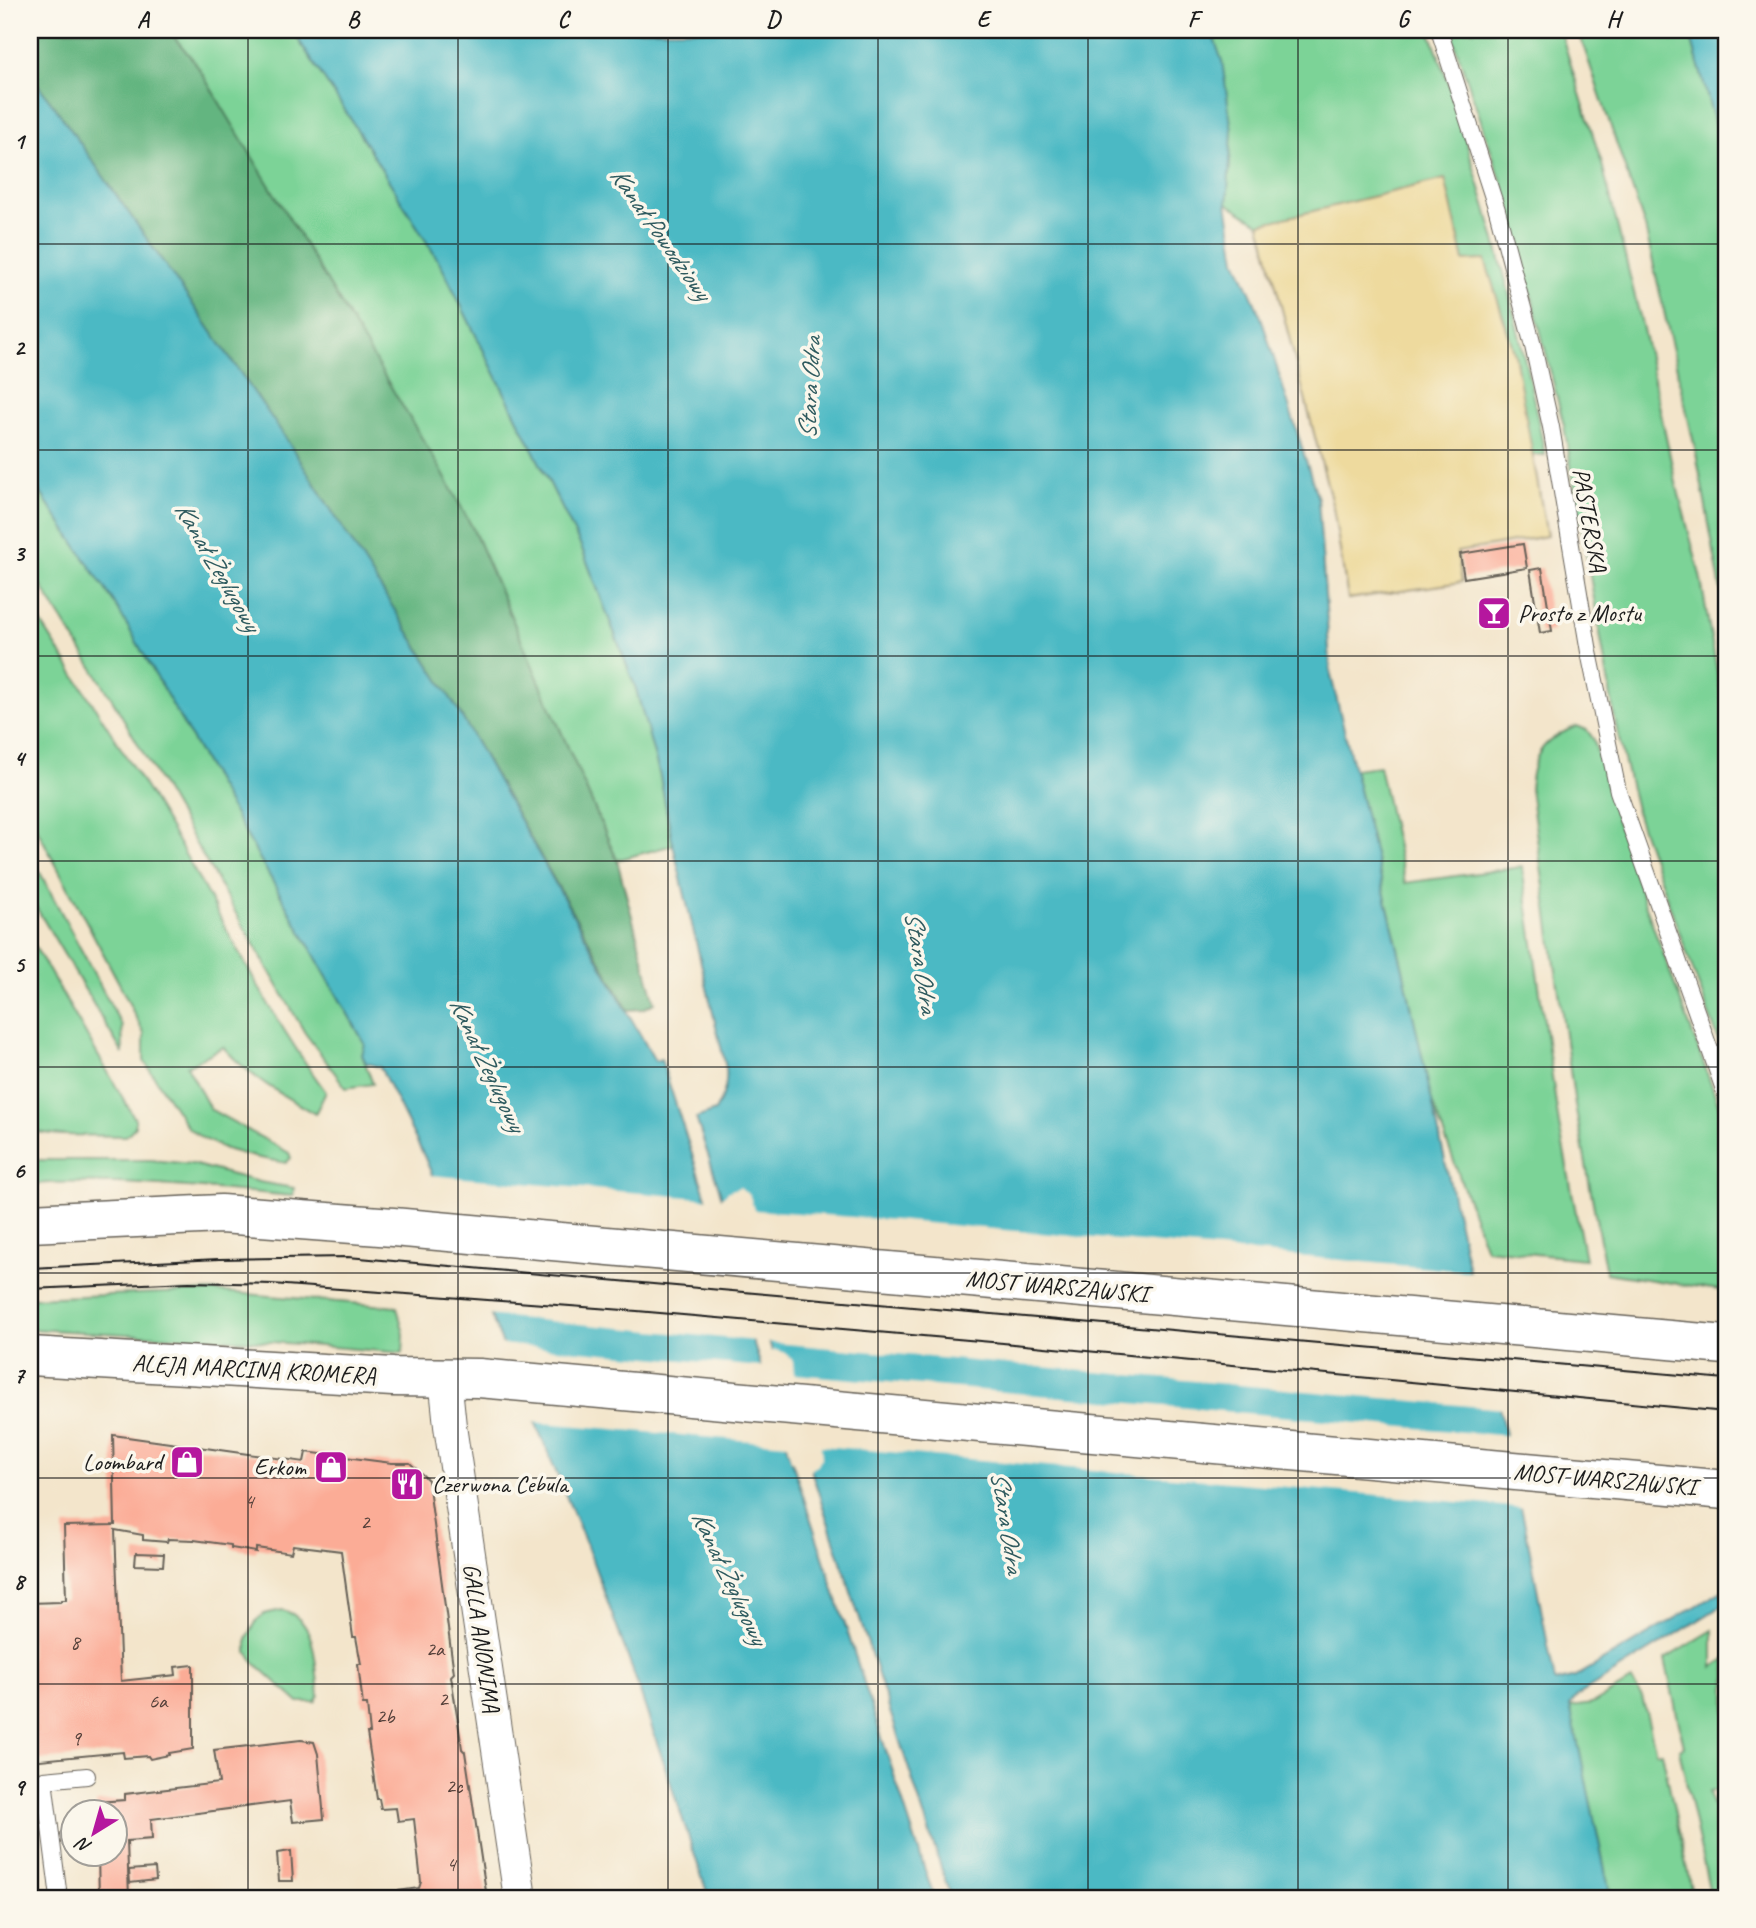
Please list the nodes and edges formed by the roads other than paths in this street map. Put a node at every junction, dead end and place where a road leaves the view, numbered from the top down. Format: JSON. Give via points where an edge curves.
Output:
{"nodes":[{"id":1,"x":1439,"y":30,"type":"edge"},
{"id":2,"x":1726,"y":1095,"type":"edge"},
{"id":3,"x":30,"y":1223,"type":"edge"},
{"id":4,"x":1724,"y":1345,"type":"edge"},
{"id":5,"x":30,"y":1356,"type":"edge"},
{"id":6,"x":462,"y":1377,"type":"junction"},
{"id":7,"x":1726,"y":1490,"type":"edge"},
{"id":8,"x":87,"y":1776,"type":"dead end"},
{"id":9,"x":59,"y":1898,"type":"edge"},
{"id":10,"x":520,"y":1898,"type":"edge"}],
"edges":[{"from":1,"to":2,"type":"lane","name":"PASTERSKA","via":[[1497,210],[1533,346],[1618,791]]},
{"from":3,"to":4,"type":"main road","name":"MOST WARSZAWSKI","via":[[222,1214]]},
{"from":5,"to":6,"type":"main road","name":"ALEJA MARCINA KROMERA"},
{"from":6,"to":7,"type":"main road","name":"MOST WARSZAWSKI"},
{"from":6,"to":10,"type":"street","name":"GALLA ANONIMA","via":[[450,1426]]},
{"from":8,"to":9,"type":"lane","via":[[44,1780]]}]}
